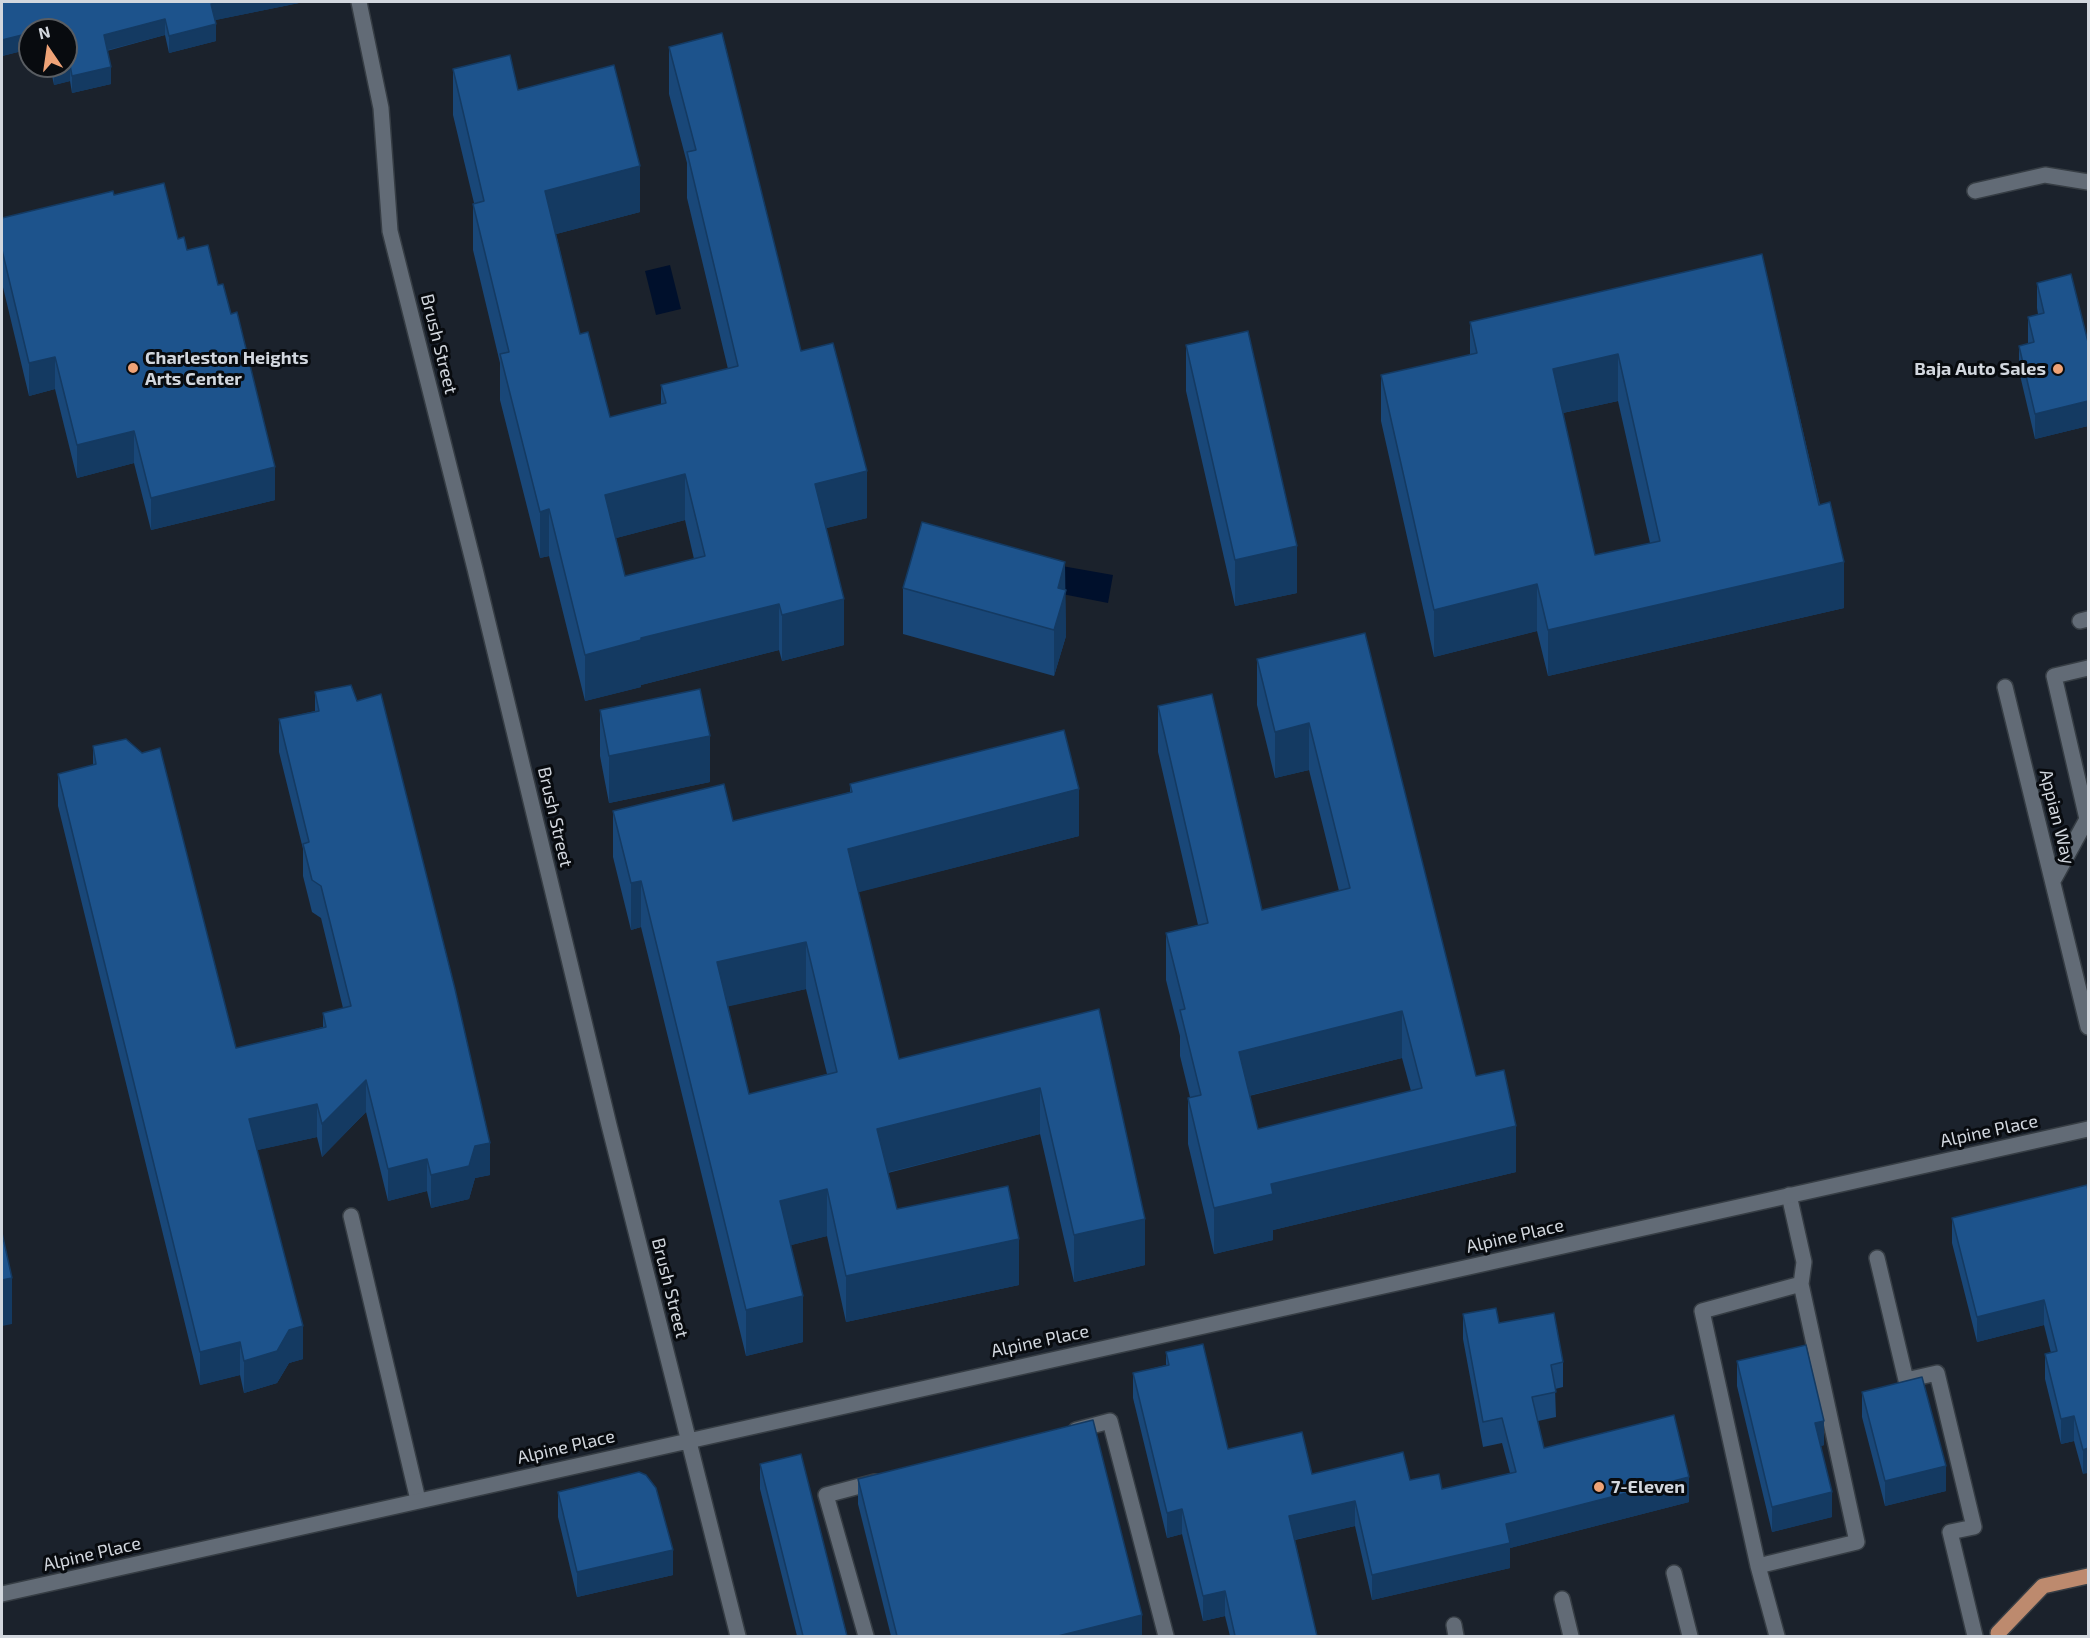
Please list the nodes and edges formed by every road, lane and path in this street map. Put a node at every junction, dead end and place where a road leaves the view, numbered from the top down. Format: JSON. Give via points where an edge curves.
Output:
{"nodes":[{"id":1,"x":359,"y":2,"type":"edge"},
{"id":2,"x":2088,"y":182,"type":"edge"},
{"id":3,"x":1975,"y":190,"type":"dead end"},
{"id":4,"x":2088,"y":668,"type":"edge"},
{"id":5,"x":2005,"y":687,"type":"dead end"},
{"id":6,"x":2053,"y":881,"type":"junction"},
{"id":7,"x":2088,"y":1027,"type":"edge"},
{"id":8,"x":2088,"y":1129,"type":"edge"},
{"id":9,"x":1789,"y":1195,"type":"junction"},
{"id":10,"x":351,"y":1216,"type":"dead end"},
{"id":11,"x":1877,"y":1258,"type":"dead end"},
{"id":12,"x":1801,"y":1284,"type":"junction"},
{"id":13,"x":1065,"y":1433,"type":"edge"},
{"id":14,"x":688,"y":1439,"type":"junction"},
{"id":15,"x":894,"y":1477,"type":"edge"},
{"id":16,"x":418,"y":1500,"type":"junction"},
{"id":17,"x":1758,"y":1566,"type":"junction"},
{"id":18,"x":1674,"y":1573,"type":"dead end"},
{"id":19,"x":2088,"y":1576,"type":"edge"},
{"id":20,"x":2,"y":1594,"type":"edge"},
{"id":21,"x":1562,"y":1599,"type":"dead end"},
{"id":22,"x":2001,"y":1635,"type":"edge"},
{"id":23,"x":738,"y":1636,"type":"edge"},
{"id":24,"x":866,"y":1636,"type":"edge"},
{"id":25,"x":1166,"y":1636,"type":"edge"},
{"id":26,"x":1571,"y":1636,"type":"edge"},
{"id":27,"x":1690,"y":1636,"type":"edge"},
{"id":28,"x":1777,"y":1636,"type":"edge"},
{"id":29,"x":1974,"y":1636,"type":"edge"},
{"id":30,"x":1983,"y":1636,"type":"edge"}],
"edges":[{"from":1,"to":14,"type":"street","name":"Brush Street","via":[[381,108],[390,231]]},
{"from":2,"to":3,"type":"street","via":[[2045,175]]},
{"from":4,"to":6,"type":"street","via":[[2054,676],[2087,819]]},
{"from":5,"to":6,"type":"street","name":"Appian Way"},
{"from":6,"to":7,"type":"street","name":"Appian Way"},
{"from":8,"to":9,"type":"street","name":"Alpine Place"},
{"from":9,"to":12,"type":"street","via":[[1804,1262]]},
{"from":9,"to":14,"type":"street","name":"Alpine Place"},
{"from":10,"to":16,"type":"street"},
{"from":11,"to":29,"type":"street","via":[[1906,1380],[1937,1373],[1974,1527],[1950,1532]]},
{"from":12,"to":17,"type":"street","via":[[1702,1311]]},
{"from":12,"to":17,"type":"street","via":[[1857,1542]]},
{"from":13,"to":25,"type":"street","via":[[1110,1421]]},
{"from":14,"to":16,"type":"street","name":"Alpine Place"},
{"from":14,"to":23,"type":"street","name":"Brush Street"},
{"from":15,"to":24,"type":"street","via":[[826,1495]]},
{"from":16,"to":20,"type":"street","name":"Alpine Place"},
{"from":17,"to":28,"type":"street"},
{"from":18,"to":27,"type":"street"},
{"from":19,"to":22,"type":"main road","via":[[2043,1587]]},
{"from":21,"to":26,"type":"street"},
{"from":22,"to":30,"type":"main road"}]}
